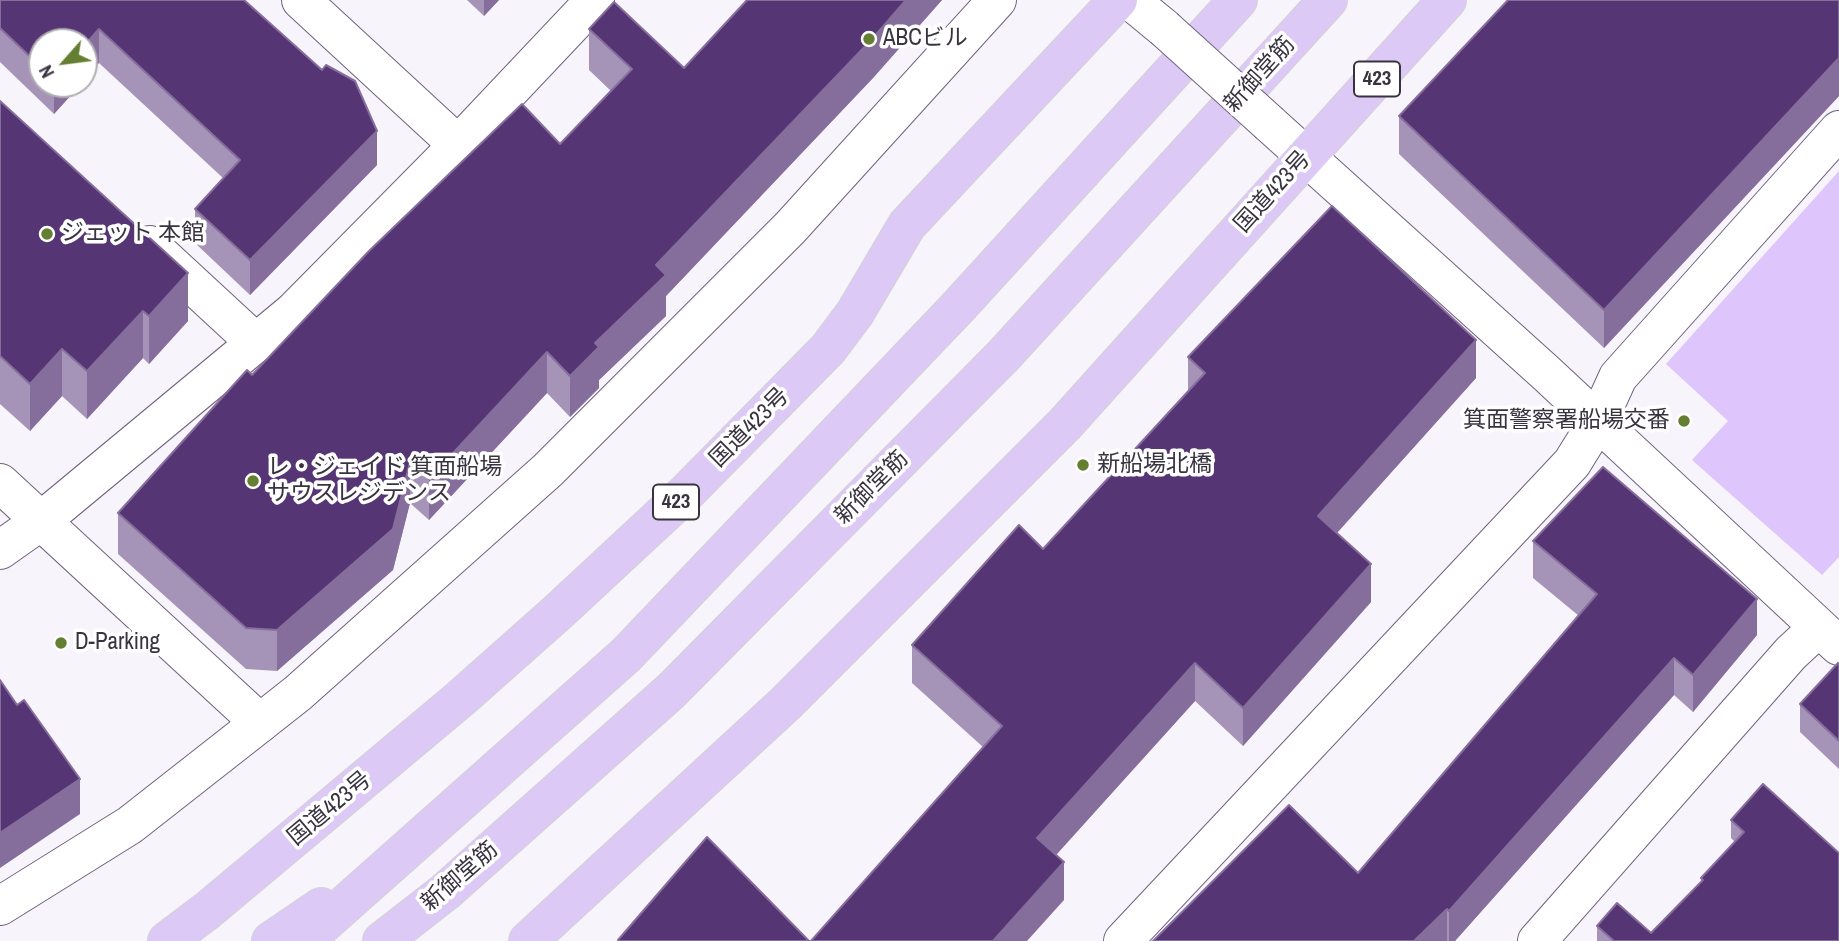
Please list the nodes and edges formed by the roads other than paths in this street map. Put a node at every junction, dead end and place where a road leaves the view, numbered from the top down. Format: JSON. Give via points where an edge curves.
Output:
{"nodes":[{"id":1,"x":301,"y":0,"type":"edge"},
{"id":2,"x":595,"y":0,"type":"edge"},
{"id":3,"x":997,"y":0,"type":"edge"},
{"id":4,"x":1118,"y":0,"type":"edge"},
{"id":5,"x":1130,"y":0,"type":"edge"},
{"id":6,"x":1238,"y":0,"type":"edge"},
{"id":7,"x":1328,"y":0,"type":"edge"},
{"id":8,"x":1447,"y":0,"type":"edge"},
{"id":9,"x":1839,"y":130,"type":"edge"},
{"id":10,"x":458,"y":145,"type":"junction"},
{"id":11,"x":1304,"y":158,"type":"junction"},
{"id":12,"x":123,"y":220,"type":"edge"},
{"id":13,"x":257,"y":343,"type":"junction"},
{"id":14,"x":1598,"y":421,"type":"junction"},
{"id":15,"x":0,"y":484,"type":"edge"},
{"id":16,"x":41,"y":521,"type":"junction"},
{"id":17,"x":0,"y":550,"type":"edge"},
{"id":18,"x":1829,"y":637,"type":"edge"},
{"id":19,"x":260,"y":723,"type":"junction"},
{"id":20,"x":402,"y":852,"type":"junction"},
{"id":21,"x":445,"y":892,"type":"junction"},
{"id":22,"x":0,"y":906,"type":"edge"},
{"id":23,"x":167,"y":941,"type":"edge"},
{"id":24,"x":271,"y":941,"type":"edge"},
{"id":25,"x":304,"y":941,"type":"edge"},
{"id":26,"x":382,"y":941,"type":"edge"},
{"id":27,"x":405,"y":941,"type":"edge"},
{"id":28,"x":528,"y":941,"type":"edge"},
{"id":29,"x":1123,"y":941,"type":"edge"},
{"id":30,"x":1537,"y":941,"type":"edge"}],
"edges":[{"from":1,"to":10,"type":"street"},
{"from":2,"to":10,"type":"street"},
{"from":3,"to":19,"type":"street","via":[[790,228],[548,470]]},
{"from":4,"to":23,"type":"highway","name":"国道423号","number":"423","via":[[907,225],[828,349],[685,494],[439,717]]},
{"from":5,"to":11,"type":"street","bridge":true},
{"from":6,"to":20,"type":"highway","via":[[959,306],[626,655]]},
{"from":7,"to":21,"type":"highway","name":"新御堂筋","via":[[975,385],[671,691]]},
{"from":8,"to":11,"type":"highway","name":"国道423号","number":"423"},
{"from":9,"to":14,"type":"street","via":[[1618,377]]},
{"from":10,"to":13,"type":"street"},
{"from":11,"to":14,"type":"street"},
{"from":11,"to":28,"type":"highway","name":"国道423号","number":"423","via":[[1056,434],[785,704]]},
{"from":12,"to":13,"type":"street"},
{"from":13,"to":16,"type":"street"},
{"from":14,"to":18,"type":"street"},
{"from":14,"to":29,"type":"street","via":[[1572,463]]},
{"from":15,"to":16,"type":"street"},
{"from":16,"to":17,"type":"street"},
{"from":16,"to":19,"type":"street"},
{"from":18,"to":30,"type":"street","via":[[1791,653]]},
{"from":19,"to":22,"type":"street","via":[[130,825]]},
{"from":20,"to":24,"type":"highway"},
{"from":20,"to":25,"type":"highway"},
{"from":21,"to":26,"type":"highway","name":"新御堂筋"},
{"from":21,"to":27,"type":"highway"}]}
